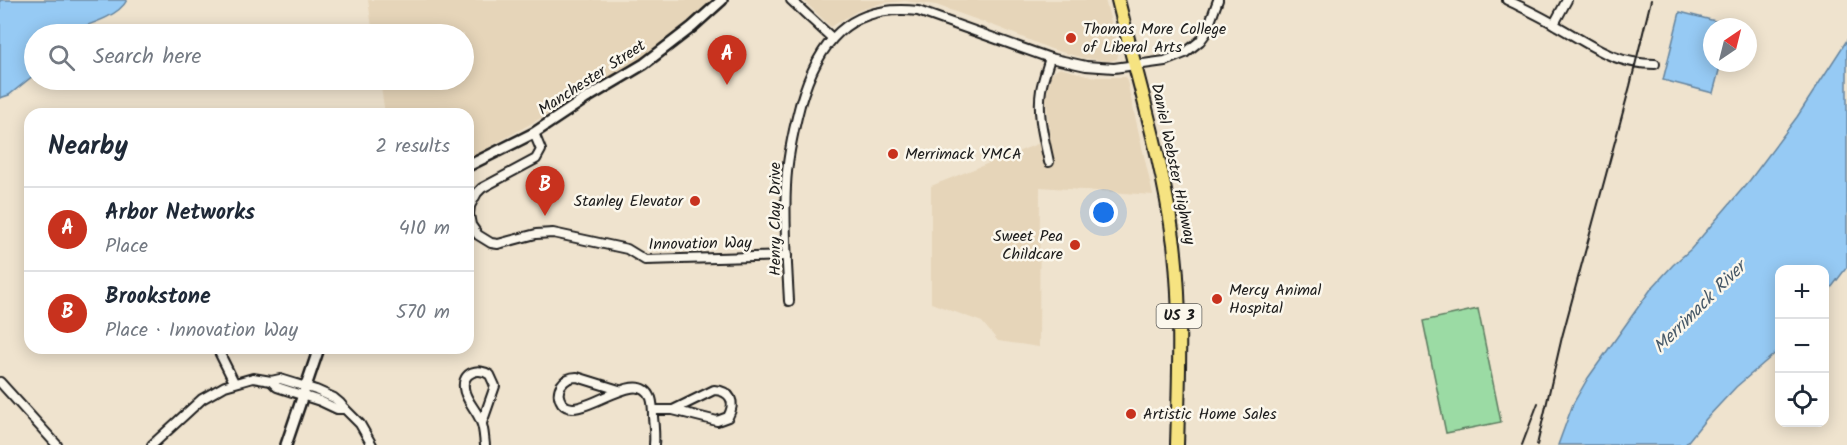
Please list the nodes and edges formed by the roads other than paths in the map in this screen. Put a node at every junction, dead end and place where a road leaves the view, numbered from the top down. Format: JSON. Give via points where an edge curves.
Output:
{"nodes":[{"id":1,"x":722,"y":0,"type":"edge"},
{"id":2,"x":791,"y":0,"type":"edge"},
{"id":3,"x":1118,"y":0,"type":"edge"},
{"id":4,"x":1218,"y":0,"type":"edge"},
{"id":5,"x":1507,"y":0,"type":"edge"},
{"id":6,"x":1567,"y":0,"type":"edge"},
{"id":7,"x":1554,"y":24,"type":"junction"},
{"id":8,"x":832,"y":38,"type":"junction"},
{"id":9,"x":1050,"y":58,"type":"junction"},
{"id":10,"x":1655,"y":64,"type":"dead end"},
{"id":11,"x":1134,"y":66,"type":"junction"},
{"id":12,"x":534,"y":133,"type":"junction"},
{"id":13,"x":1049,"y":162,"type":"dead end"},
{"id":14,"x":474,"y":163,"type":"edge"},
{"id":15,"x":474,"y":197,"type":"edge"},
{"id":16,"x":474,"y":231,"type":"edge"},
{"id":17,"x":787,"y":256,"type":"junction"},
{"id":18,"x":789,"y":301,"type":"dead end"},
{"id":19,"x":223,"y":354,"type":"edge"},
{"id":20,"x":317,"y":354,"type":"edge"},
{"id":21,"x":0,"y":382,"type":"edge"},
{"id":22,"x":234,"y":382,"type":"junction"},
{"id":23,"x":620,"y":390,"type":"junction"},
{"id":24,"x":303,"y":391,"type":"junction"},
{"id":25,"x":652,"y":410,"type":"junction"},
{"id":26,"x":673,"y":410,"type":"junction"},
{"id":27,"x":482,"y":423,"type":"junction"},
{"id":28,"x":57,"y":445,"type":"edge"},
{"id":29,"x":152,"y":445,"type":"edge"},
{"id":30,"x":286,"y":445,"type":"edge"},
{"id":31,"x":372,"y":445,"type":"edge"},
{"id":32,"x":485,"y":445,"type":"edge"},
{"id":33,"x":654,"y":445,"type":"edge"},
{"id":34,"x":1178,"y":445,"type":"edge"}],
"edges":[{"from":1,"to":12,"type":"street","name":"Manchester Street","via":[[644,64]]},
{"from":2,"to":8,"type":"street"},
{"from":3,"to":11,"type":"main road","name":"Daniel Webster Highway","number":"US 3"},
{"from":4,"to":11,"type":"street","name":"Henry Clay Drive","via":[[1206,33],[1193,47],[1165,61]]},
{"from":5,"to":7,"type":"street"},
{"from":6,"to":7,"type":"street"},
{"from":7,"to":10,"type":"street","via":[[1611,57],[1635,64]]},
{"from":8,"to":9,"type":"street","name":"Henry Clay Drive","via":[[865,16],[903,9],[933,15]]},
{"from":8,"to":17,"type":"street","name":"Henry Clay Drive","via":[[807,85],[790,143]]},
{"from":9,"to":11,"type":"street","name":"Henry Clay Drive","via":[[1099,68]]},
{"from":9,"to":13,"type":"street","via":[[1040,105]]},
{"from":11,"to":34,"type":"main road","name":"Daniel Webster Highway","number":"US 3","via":[[1167,198],[1174,245],[1179,309]]},
{"from":12,"to":14,"type":"street","name":"Manchester Street"},
{"from":12,"to":15,"type":"street","name":"Innovation Way","via":[[541,150],[536,159],[482,188]]},
{"from":16,"to":17,"type":"street","name":"Innovation Way","via":[[483,240],[498,244],[542,232],[553,233],[627,249],[645,260]]},
{"from":17,"to":18,"type":"street","name":"Henry Clay Drive"},
{"from":19,"to":22,"type":"street"},
{"from":20,"to":24,"type":"street"},
{"from":21,"to":28,"type":"street"},
{"from":22,"to":24,"type":"street","via":[[253,378]]},
{"from":22,"to":29,"type":"street","via":[[202,399]]},
{"from":23,"to":23,"type":"street","via":[[577,408],[566,407],[558,393],[562,383],[571,377]]},
{"from":23,"to":25,"type":"street","via":[[639,389],[647,393]]},
{"from":24,"to":30,"type":"street"},
{"from":24,"to":31,"type":"street","via":[[345,410],[360,424]]},
{"from":25,"to":26,"type":"street"},
{"from":25,"to":33,"type":"street"},
{"from":26,"to":26,"type":"street","via":[[714,390],[726,393],[732,402],[728,417],[717,421]]},
{"from":27,"to":27,"type":"street","via":[[464,385],[470,374],[479,370],[490,375],[495,386]]},
{"from":27,"to":32,"type":"street"}]}
